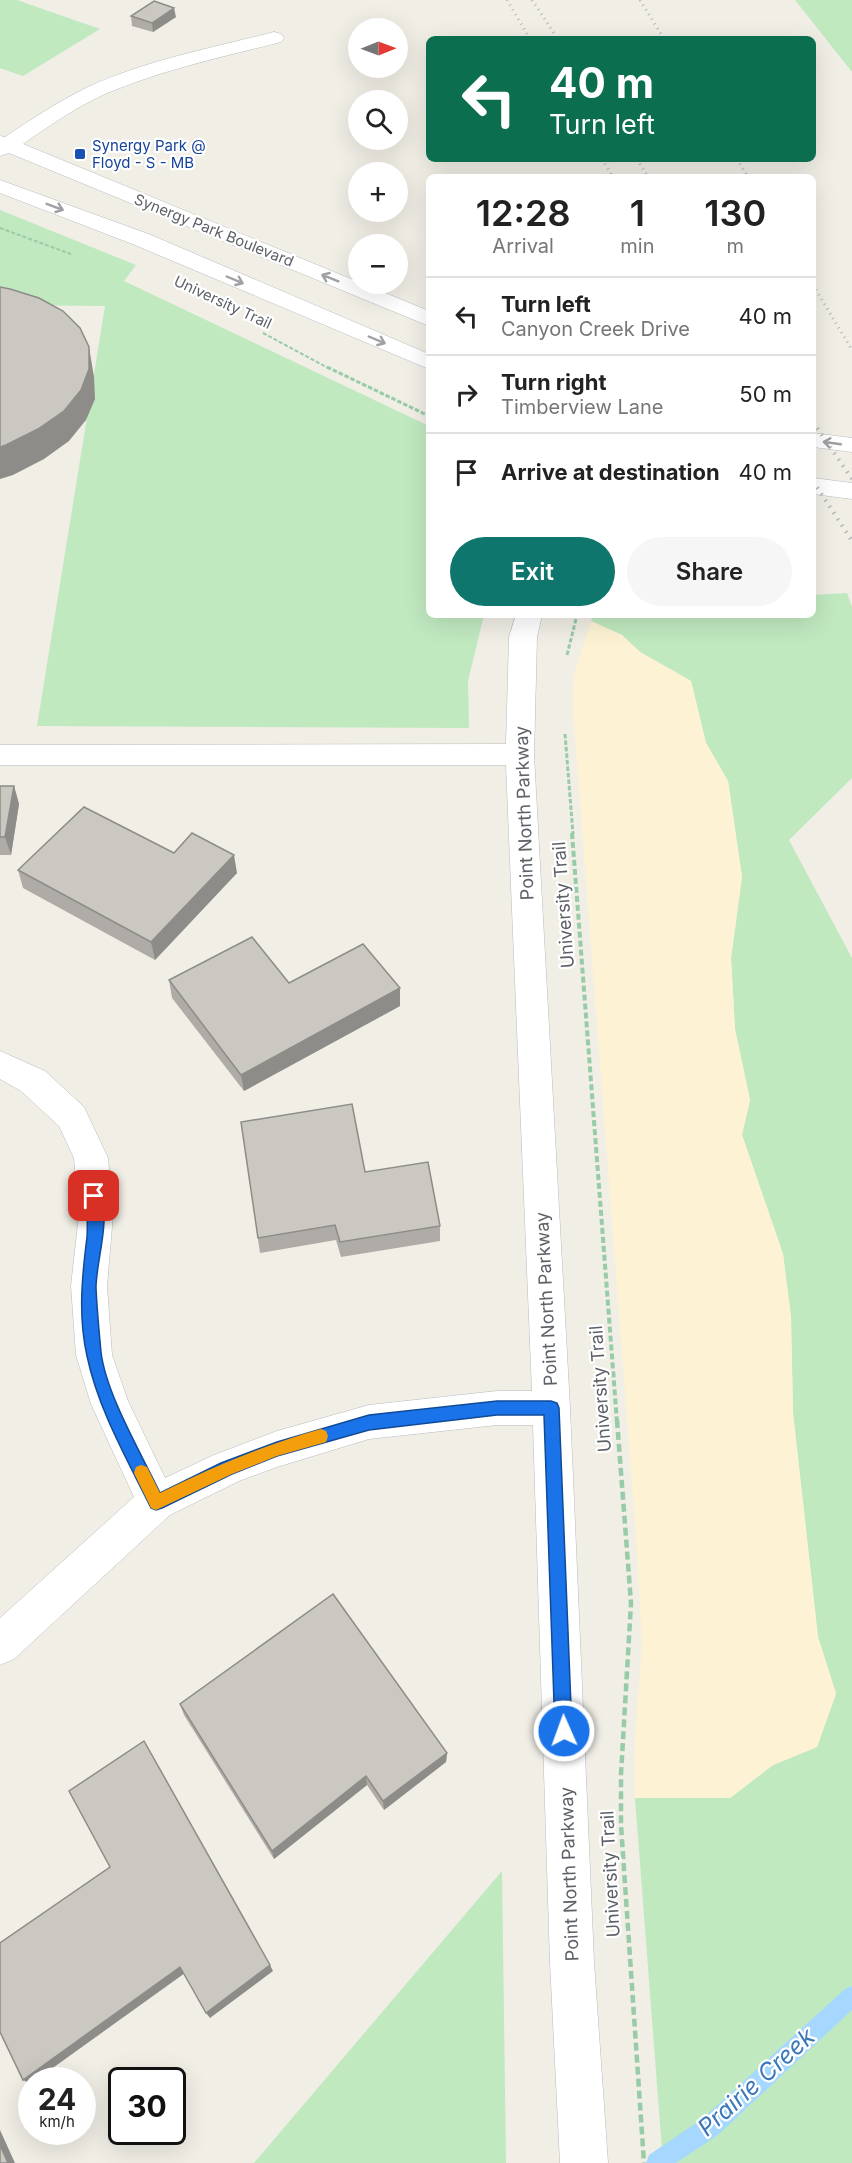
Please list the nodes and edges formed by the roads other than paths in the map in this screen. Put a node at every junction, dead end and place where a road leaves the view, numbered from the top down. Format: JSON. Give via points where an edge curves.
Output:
{"nodes":[{"id":1,"x":274,"y":38,"type":"dead end"},
{"id":2,"x":3,"y":146,"type":"edge"},
{"id":3,"x":0,"y":186,"type":"edge"},
{"id":4,"x":426,"y":318,"type":"edge"},
{"id":5,"x":426,"y":361,"type":"edge"},
{"id":6,"x":816,"y":440,"type":"edge"},
{"id":7,"x":852,"y":445,"type":"edge"},
{"id":8,"x":816,"y":486,"type":"edge"},
{"id":9,"x":852,"y":491,"type":"edge"},
{"id":10,"x":528,"y":618,"type":"edge"},
{"id":11,"x":0,"y":755,"type":"edge"},
{"id":12,"x":520,"y":756,"type":"junction"},
{"id":13,"x":0,"y":1064,"type":"edge"},
{"id":14,"x":551,"y":1408,"type":"junction"},
{"id":15,"x":156,"y":1502,"type":"junction"},
{"id":16,"x":0,"y":1645,"type":"edge"},
{"id":17,"x":584,"y":2163,"type":"edge"}],
"edges":[{"from":1,"to":2,"type":"street","via":[[98,90]]},
{"from":4,"to":2,"type":"street","name":"Synergy Park Boulevard","one_way":true},
{"from":3,"to":5,"type":"street","one_way":true,"via":[[143,240]]},
{"from":7,"to":6,"type":"street","one_way":true},
{"from":8,"to":9,"type":"street"},
{"from":10,"to":12,"type":"street","name":"Point North Parkway","via":[[523,637]]},
{"from":11,"to":12,"type":"street"},
{"from":12,"to":14,"type":"street","name":"Point North Parkway"},
{"from":13,"to":15,"type":"street","via":[[33,1081],[72,1117],[91,1158],[96,1215],[89,1286],[94,1355],[110,1404]]},
{"from":14,"to":15,"type":"street","via":[[497,1408],[369,1422],[277,1449]]},
{"from":14,"to":17,"type":"street","name":"Point North Parkway","via":[[572,1962]]},
{"from":15,"to":16,"type":"street"}]}
